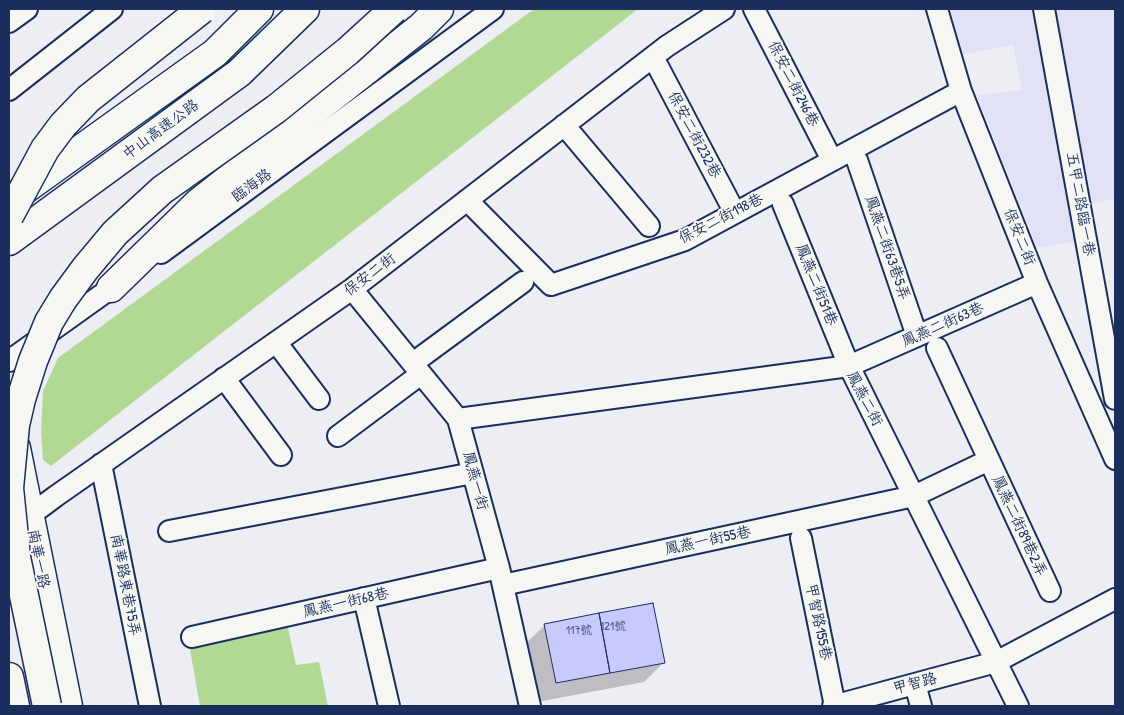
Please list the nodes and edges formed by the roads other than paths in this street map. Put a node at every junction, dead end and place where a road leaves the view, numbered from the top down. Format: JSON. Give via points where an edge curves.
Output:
{"nodes":[{"id":1,"x":27,"y":9,"type":"edge"},
{"id":2,"x":112,"y":9,"type":"edge"},
{"id":3,"x":202,"y":9,"type":"edge"},
{"id":4,"x":259,"y":9,"type":"edge"},
{"id":5,"x":305,"y":9,"type":"edge"},
{"id":6,"x":394,"y":9,"type":"edge"},
{"id":7,"x":439,"y":9,"type":"edge"},
{"id":8,"x":492,"y":9,"type":"edge"},
{"id":9,"x":724,"y":9,"type":"edge"},
{"id":10,"x":754,"y":9,"type":"edge"},
{"id":11,"x":937,"y":9,"type":"edge"},
{"id":12,"x":1044,"y":9,"type":"edge"},
{"id":13,"x":9,"y":22,"type":"edge"},
{"id":14,"x":654,"y":57,"type":"junction"},
{"id":15,"x":9,"y":90,"type":"edge"},
{"id":16,"x":961,"y":91,"type":"junction"},
{"id":17,"x":564,"y":125,"type":"junction"},
{"id":18,"x":832,"y":160,"type":"junction"},
{"id":19,"x":857,"y":160,"type":"dead end"},
{"id":20,"x":467,"y":200,"type":"junction"},
{"id":21,"x":9,"y":201,"type":"edge"},
{"id":22,"x":783,"y":204,"type":"dead end"},
{"id":23,"x":735,"y":213,"type":"junction"},
{"id":24,"x":9,"y":216,"type":"edge"},
{"id":25,"x":649,"y":226,"type":"dead end"},
{"id":26,"x":9,"y":241,"type":"edge"},
{"id":27,"x":523,"y":282,"type":"dead end"},
{"id":28,"x":1037,"y":283,"type":"junction"},
{"id":29,"x":111,"y":288,"type":"junction"},
{"id":30,"x":352,"y":289,"type":"junction"},
{"id":31,"x":917,"y":336,"type":"junction"},
{"id":32,"x":276,"y":342,"type":"junction"},
{"id":33,"x":937,"y":348,"type":"dead end"},
{"id":34,"x":9,"y":361,"type":"edge"},
{"id":35,"x":849,"y":366,"type":"junction"},
{"id":36,"x":417,"y":369,"type":"junction"},
{"id":37,"x":224,"y":378,"type":"junction"},
{"id":38,"x":320,"y":399,"type":"dead end"},
{"id":39,"x":1115,"y":399,"type":"edge"},
{"id":40,"x":9,"y":411,"type":"edge"},
{"id":41,"x":458,"y":419,"type":"junction"},
{"id":42,"x":338,"y":436,"type":"dead end"},
{"id":43,"x":281,"y":455,"type":"dead end"},
{"id":44,"x":1115,"y":459,"type":"edge"},
{"id":45,"x":989,"y":460,"type":"junction"},
{"id":46,"x":101,"y":464,"type":"junction"},
{"id":47,"x":473,"y":474,"type":"junction"},
{"id":48,"x":914,"y":496,"type":"junction"},
{"id":49,"x":19,"y":524,"type":"edge"},
{"id":50,"x":169,"y":531,"type":"dead end"},
{"id":51,"x":801,"y":538,"type":"dead end"},
{"id":52,"x":501,"y":577,"type":"junction"},
{"id":53,"x":1050,"y":591,"type":"dead end"},
{"id":54,"x":364,"y":598,"type":"junction"},
{"id":55,"x":1115,"y":599,"type":"edge"},
{"id":56,"x":192,"y":637,"type":"dead end"},
{"id":57,"x":996,"y":662,"type":"junction"},
{"id":58,"x":9,"y":677,"type":"edge"},
{"id":59,"x":915,"y":684,"type":"junction"},
{"id":60,"x":15,"y":706,"type":"edge"},
{"id":61,"x":47,"y":706,"type":"edge"},
{"id":62,"x":68,"y":706,"type":"edge"},
{"id":63,"x":150,"y":706,"type":"edge"},
{"id":64,"x":389,"y":706,"type":"edge"},
{"id":65,"x":530,"y":706,"type":"edge"},
{"id":66,"x":834,"y":706,"type":"edge"},
{"id":67,"x":921,"y":706,"type":"edge"},
{"id":68,"x":1018,"y":706,"type":"edge"}],
"edges":[{"from":1,"to":13,"type":"street"},
{"from":2,"to":15,"type":"street"},
{"from":3,"to":24,"type":"main road","bridge":true,"via":[[88,99],[46,149]]},
{"from":4,"to":21,"type":"main road","name":"中山高速公路","bridge":true,"via":[[215,53]]},
{"from":5,"to":26,"type":"main road","name":"中山高速公路","via":[[239,73]]},
{"from":6,"to":61,"type":"main road","bridge":true,"via":[[276,109],[162,190],[115,233],[84,269],[49,322],[21,399],[9,488],[16,557]]},
{"from":7,"to":29,"type":"main road","via":[[421,27],[198,203]]},
{"from":8,"to":29,"type":"street","name":"臨海路"},
{"from":9,"to":14,"type":"street","name":"保安二街"},
{"from":10,"to":18,"type":"street","name":"保安二街246巷"},
{"from":11,"to":16,"type":"street","name":"保安二街"},
{"from":12,"to":39,"type":"street","name":"五甲二路臨一巷"},
{"from":14,"to":17,"type":"street","name":"保安二街"},
{"from":14,"to":23,"type":"street","name":"保安二街232巷"},
{"from":16,"to":18,"type":"street","name":"保安二街198巷"},
{"from":16,"to":28,"type":"street","name":"保安二街"},
{"from":17,"to":20,"type":"street","name":"保安二街"},
{"from":17,"to":25,"type":"street"},
{"from":18,"to":23,"type":"street","name":"保安二街198巷"},
{"from":19,"to":31,"type":"street","name":"鳳燕二街63巷5弄"},
{"from":20,"to":23,"type":"street","name":"保安二街198巷","via":[[551,285],[685,240]]},
{"from":20,"to":30,"type":"street","name":"保安二街"},
{"from":22,"to":35,"type":"street","name":"鳳燕二街51巷"},
{"from":27,"to":36,"type":"street"},
{"from":28,"to":31,"type":"street","name":"鳳燕二街63巷"},
{"from":28,"to":44,"type":"street","name":"保安二街"},
{"from":29,"to":34,"type":"street","name":"臨海路"},
{"from":30,"to":32,"type":"street","name":"保安二街"},
{"from":30,"to":36,"type":"street","name":"鳳燕一街"},
{"from":31,"to":35,"type":"street","name":"鳳燕二街63巷"},
{"from":32,"to":37,"type":"street","name":"保安二街"},
{"from":32,"to":38,"type":"street"},
{"from":33,"to":45,"type":"street","name":"鳳燕二街89巷2弄"},
{"from":35,"to":41,"type":"street","name":"鳳燕二街"},
{"from":35,"to":48,"type":"street","name":"鳳燕二街"},
{"from":36,"to":41,"type":"street","name":"鳳燕一街"},
{"from":36,"to":42,"type":"street"},
{"from":37,"to":43,"type":"street"},
{"from":37,"to":46,"type":"street","name":"保安二街"},
{"from":40,"to":49,"type":"main road","name":"南華一路"},
{"from":41,"to":47,"type":"street","name":"鳳燕一街"},
{"from":45,"to":48,"type":"street","name":"鳳燕一街55巷"},
{"from":45,"to":53,"type":"street","name":"鳳燕二街89巷2弄"},
{"from":46,"to":49,"type":"street","name":"保安二街"},
{"from":46,"to":63,"type":"street","name":"南華路東巷75弄"},
{"from":47,"to":50,"type":"street"},
{"from":47,"to":52,"type":"street","name":"鳳燕一街"},
{"from":48,"to":52,"type":"street","name":"鳳燕一街55巷"},
{"from":48,"to":57,"type":"street","name":"鳳燕二街"},
{"from":49,"to":62,"type":"main road","name":"南華一路"},
{"from":51,"to":66,"type":"street","name":"甲智路155巷"},
{"from":52,"to":54,"type":"street","name":"鳳燕一街68巷"},
{"from":52,"to":65,"type":"street","name":"鳳燕一街"},
{"from":54,"to":56,"type":"street","name":"鳳燕一街68巷"},
{"from":54,"to":64,"type":"street"},
{"from":55,"to":57,"type":"street"},
{"from":57,"to":59,"type":"street","name":"甲智路"},
{"from":57,"to":68,"type":"street","name":"鳳燕二街"},
{"from":58,"to":60,"type":"main road"},
{"from":59,"to":66,"type":"street","name":"甲智路"},
{"from":59,"to":67,"type":"street"}]}
